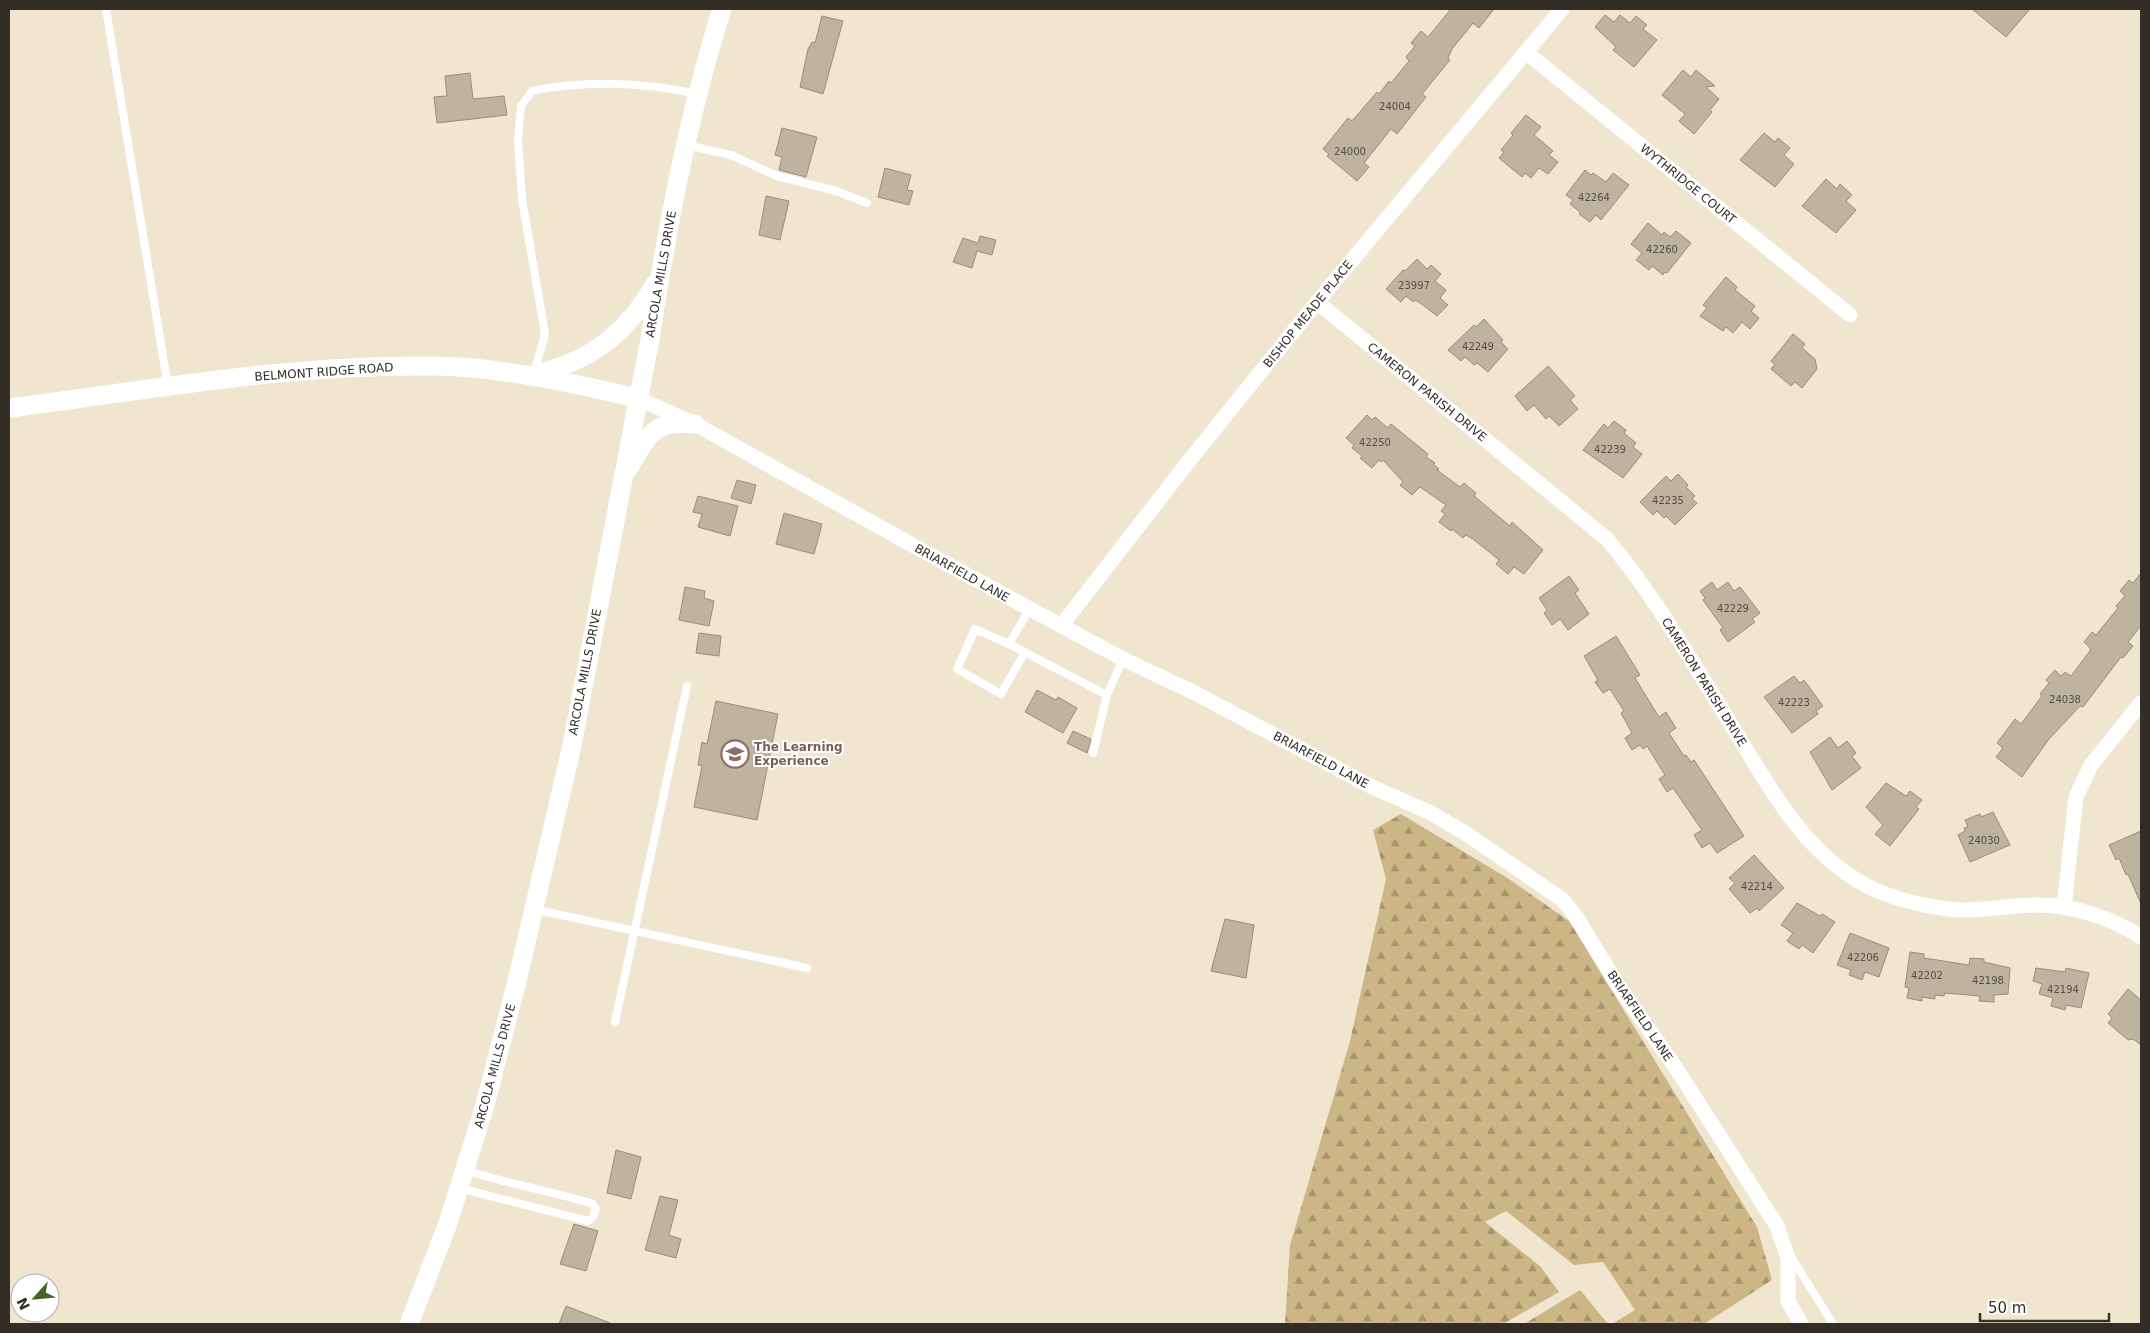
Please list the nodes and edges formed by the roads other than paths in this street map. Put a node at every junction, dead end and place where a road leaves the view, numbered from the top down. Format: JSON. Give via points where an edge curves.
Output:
{"nodes":[{"id":1,"x":106,"y":9,"type":"edge"},
{"id":2,"x":722,"y":9,"type":"edge"},
{"id":3,"x":1562,"y":9,"type":"edge"},
{"id":4,"x":1527,"y":53,"type":"junction"},
{"id":5,"x":697,"y":94,"type":"junction"},
{"id":6,"x":686,"y":145,"type":"junction"},
{"id":7,"x":867,"y":203,"type":"dead end"},
{"id":8,"x":659,"y":276,"type":"junction"},
{"id":9,"x":1317,"y":302,"type":"junction"},
{"id":10,"x":1850,"y":315,"type":"dead end"},
{"id":11,"x":534,"y":375,"type":"junction"},
{"id":12,"x":169,"y":387,"type":"junction"},
{"id":13,"x":637,"y":398,"type":"junction"},
{"id":14,"x":9,"y":408,"type":"edge"},
{"id":15,"x":695,"y":424,"type":"junction"},
{"id":16,"x":621,"y":482,"type":"junction"},
{"id":17,"x":1029,"y":610,"type":"junction"},
{"id":18,"x":1061,"y":626,"type":"junction"},
{"id":19,"x":1009,"y":644,"type":"junction"},
{"id":20,"x":1025,"y":652,"type":"junction"},
{"id":21,"x":1123,"y":659,"type":"junction"},
{"id":22,"x":687,"y":686,"type":"dead end"},
{"id":23,"x":1107,"y":695,"type":"junction"},
{"id":24,"x":2141,"y":703,"type":"edge"},
{"id":25,"x":1093,"y":753,"type":"dead end"},
{"id":26,"x":2064,"y":907,"type":"junction"},
{"id":27,"x":533,"y":909,"type":"junction"},
{"id":28,"x":635,"y":931,"type":"junction"},
{"id":29,"x":2141,"y":937,"type":"edge"},
{"id":30,"x":807,"y":968,"type":"dead end"},
{"id":31,"x":615,"y":1022,"type":"dead end"},
{"id":32,"x":465,"y":1170,"type":"junction"},
{"id":33,"x":459,"y":1188,"type":"junction"},
{"id":34,"x":1785,"y":1247,"type":"junction"},
{"id":35,"x":409,"y":1324,"type":"edge"},
{"id":36,"x":1801,"y":1324,"type":"edge"},
{"id":37,"x":1833,"y":1324,"type":"edge"}],
"edges":[{"from":1,"to":12,"type":"lane"},
{"from":2,"to":5,"type":"street","name":"ARCOLA MILLS DRIVE"},
{"from":3,"to":4,"type":"street","name":"BISHOP MEADE PLACE"},
{"from":4,"to":9,"type":"street","name":"BISHOP MEADE PLACE"},
{"from":4,"to":10,"type":"street","name":"WYTHRIDGE COURT"},
{"from":5,"to":6,"type":"street","name":"ARCOLA MILLS DRIVE"},
{"from":5,"to":11,"type":"lane","via":[[665,87],[565,84],[532,91],[521,106],[518,140],[522,199],[544,334]]},
{"from":6,"to":7,"type":"lane","via":[[730,154],[777,176],[836,191]]},
{"from":6,"to":8,"type":"street","name":"ARCOLA MILLS DRIVE"},
{"from":8,"to":11,"type":"street","via":[[646,300],[614,337],[573,363]]},
{"from":8,"to":13,"type":"street","name":"ARCOLA MILLS DRIVE"},
{"from":9,"to":18,"type":"street","name":"BISHOP MEADE PLACE"},
{"from":9,"to":26,"type":"street","name":"CAMERON PARISH DRIVE","via":[[1607,539],[1638,576],[1789,817],[1837,867],[1887,895],[1918,904],[1959,910],[2038,905]]},
{"from":11,"to":12,"type":"street","name":"BELMONT RIDGE ROAD","via":[[434,366],[383,367],[278,374]]},
{"from":11,"to":13,"type":"street","name":"BELMONT RIDGE ROAD"},
{"from":12,"to":14,"type":"street","name":"BELMONT RIDGE ROAD"},
{"from":13,"to":15,"type":"street","name":"BRIARFIELD LANE"},
{"from":13,"to":16,"type":"street","name":"ARCOLA MILLS DRIVE"},
{"from":15,"to":16,"type":"street","via":[[669,423],[656,429],[645,441]]},
{"from":15,"to":17,"type":"street","name":"BRIARFIELD LANE"},
{"from":16,"to":27,"type":"street","name":"ARCOLA MILLS DRIVE","via":[[571,750]]},
{"from":17,"to":18,"type":"street","name":"BRIARFIELD LANE"},
{"from":17,"to":19,"type":"lane"},
{"from":18,"to":21,"type":"street","name":"BRIARFIELD LANE"},
{"from":19,"to":20,"type":"lane"},
{"from":19,"to":20,"type":"lane","via":[[975,629],[957,669],[1001,694]]},
{"from":20,"to":23,"type":"lane"},
{"from":21,"to":23,"type":"lane"},
{"from":21,"to":34,"type":"street","name":"BRIARFIELD LANE","via":[[1466,832],[1563,900],[1768,1211]]},
{"from":22,"to":28,"type":"lane"},
{"from":23,"to":25,"type":"lane"},
{"from":24,"to":26,"type":"street","via":[[2091,765],[2079,788],[2071,823]]},
{"from":26,"to":29,"type":"street","name":"CAMERON PARISH DRIVE","via":[[2121,926]]},
{"from":27,"to":28,"type":"lane"},
{"from":27,"to":32,"type":"street","name":"ARCOLA MILLS DRIVE","via":[[492,1078]]},
{"from":28,"to":30,"type":"lane"},
{"from":28,"to":31,"type":"lane"},
{"from":32,"to":33,"type":"street","name":"ARCOLA MILLS DRIVE"},
{"from":32,"to":33,"type":"lane","via":[[486,1178],[568,1196],[593,1204],[596,1209],[588,1221]]},
{"from":33,"to":35,"type":"street","name":"ARCOLA MILLS DRIVE"},
{"from":34,"to":36,"type":"street","name":"BRIARFIELD LANE","via":[[1788,1258],[1786,1294]]},
{"from":34,"to":37,"type":"lane"}]}
